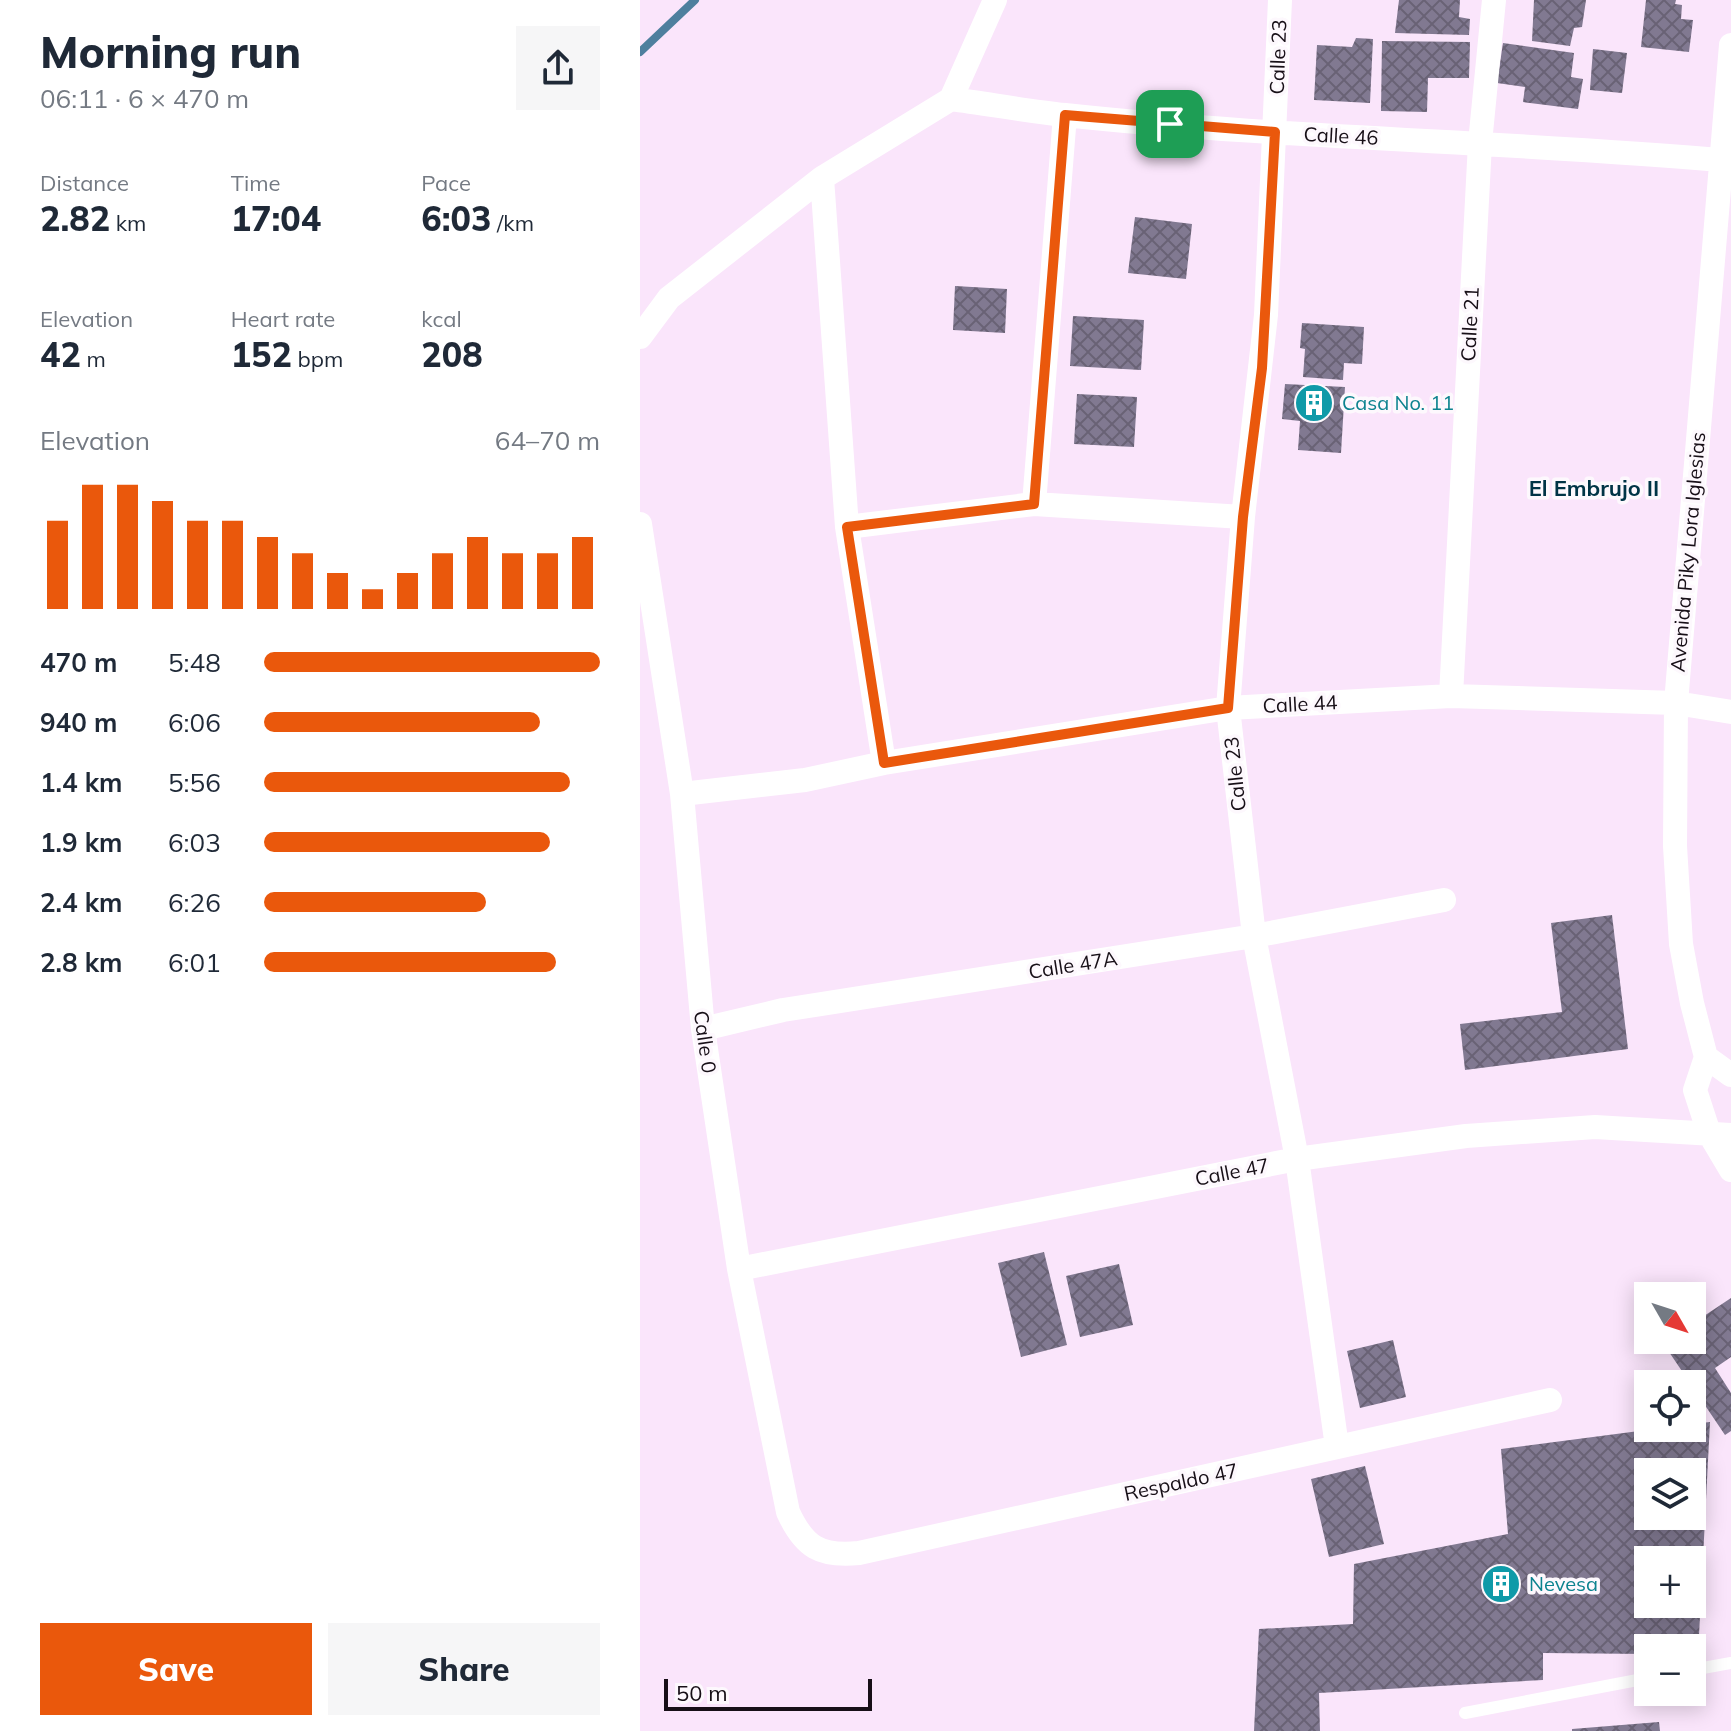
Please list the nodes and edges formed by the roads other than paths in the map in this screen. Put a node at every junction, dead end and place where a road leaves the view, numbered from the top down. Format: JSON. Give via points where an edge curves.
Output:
{"nodes":[{"id":1,"x":995,"y":0,"type":"edge"},
{"id":2,"x":1280,"y":0,"type":"edge"},
{"id":3,"x":1494,"y":0,"type":"edge"},
{"id":4,"x":1731,"y":45,"type":"edge"},
{"id":5,"x":951,"y":99,"type":"junction"},
{"id":6,"x":1065,"y":115,"type":"junction"},
{"id":7,"x":1275,"y":132,"type":"junction"},
{"id":8,"x":1480,"y":143,"type":"junction"},
{"id":9,"x":1726,"y":161,"type":"edge"},
{"id":10,"x":822,"y":178,"type":"junction"},
{"id":11,"x":640,"y":337,"type":"edge"},
{"id":12,"x":1034,"y":504,"type":"junction"},
{"id":13,"x":1243,"y":517,"type":"junction"},
{"id":14,"x":640,"y":524,"type":"edge"},
{"id":15,"x":847,"y":527,"type":"junction"},
{"id":16,"x":1451,"y":696,"type":"junction"},
{"id":17,"x":1676,"y":703,"type":"junction"},
{"id":18,"x":1228,"y":708,"type":"junction"},
{"id":19,"x":1731,"y":712,"type":"edge"},
{"id":20,"x":884,"y":763,"type":"junction"},
{"id":21,"x":682,"y":794,"type":"junction"},
{"id":22,"x":1444,"y":900,"type":"dead end"},
{"id":23,"x":1254,"y":936,"type":"junction"},
{"id":24,"x":703,"y":1029,"type":"junction"},
{"id":25,"x":1706,"y":1057,"type":"junction"},
{"id":26,"x":1731,"y":1075,"type":"edge"},
{"id":27,"x":1720,"y":1134,"type":"edge"},
{"id":28,"x":1297,"y":1159,"type":"junction"},
{"id":29,"x":1731,"y":1170,"type":"edge"},
{"id":30,"x":739,"y":1269,"type":"junction"},
{"id":31,"x":1550,"y":1400,"type":"dead end"},
{"id":32,"x":1337,"y":1447,"type":"junction"},
{"id":33,"x":813,"y":1547,"type":"joint"},
{"id":34,"x":1731,"y":1663,"type":"edge"},
{"id":35,"x":1706,"y":1667,"type":"edge"},
{"id":36,"x":1634,"y":1681,"type":"edge"},
{"id":37,"x":1465,"y":1713,"type":"dead end"}],
"edges":[{"from":1,"to":5,"type":"street"},
{"from":2,"to":7,"type":"street","name":"Calle 23"},
{"from":3,"to":8,"type":"street","name":"Calle 21"},
{"from":4,"to":9,"type":"street","name":"Avenida Piky Lora Iglesias"},
{"from":5,"to":6,"type":"street","name":"Calle 46"},
{"from":5,"to":10,"type":"street"},
{"from":6,"to":7,"type":"street","name":"Calle 46"},
{"from":6,"to":12,"type":"street"},
{"from":7,"to":8,"type":"street","name":"Calle 46"},
{"from":7,"to":13,"type":"street","name":"Calle 23","via":[[1262,368]]},
{"from":8,"to":9,"type":"street","name":"Calle 46"},
{"from":8,"to":16,"type":"street","name":"Calle 21"},
{"from":9,"to":17,"type":"street","name":"Avenida Piky Lora Iglesias"},
{"from":10,"to":11,"type":"street","via":[[669,298]]},
{"from":10,"to":15,"type":"street"},
{"from":12,"to":13,"type":"street"},
{"from":12,"to":15,"type":"street"},
{"from":13,"to":18,"type":"street","name":"Calle 23"},
{"from":14,"to":21,"type":"street","name":"Calle 0"},
{"from":15,"to":20,"type":"street"},
{"from":16,"to":17,"type":"street","name":"Calle 44"},
{"from":16,"to":18,"type":"street","name":"Calle 44"},
{"from":17,"to":19,"type":"street","name":"Calle 44"},
{"from":17,"to":25,"type":"street","name":"Avenida Piky Lora Iglesias","via":[[1681,944]]},
{"from":18,"to":20,"type":"street","name":"Calle 44"},
{"from":18,"to":23,"type":"street","name":"Calle 23"},
{"from":20,"to":21,"type":"street","name":"Calle 44","via":[[805,780]]},
{"from":21,"to":24,"type":"street","name":"Calle 0"},
{"from":22,"to":23,"type":"street","name":"Calle 47A"},
{"from":23,"to":24,"type":"street","name":"Calle 47A","via":[[783,1010]]},
{"from":23,"to":28,"type":"street","name":"Calle 23"},
{"from":24,"to":30,"type":"street","name":"Calle 0"},
{"from":25,"to":26,"type":"street"},
{"from":25,"to":27,"type":"street","name":"Avenida Piky Lora Iglesias","via":[[1695,1090]]},
{"from":27,"to":28,"type":"street","name":"Calle 47","via":[[1595,1127],[1466,1136]]},
{"from":27,"to":29,"type":"street","name":"Avenida Piky Lora Iglesias"},
{"from":28,"to":30,"type":"street","name":"Calle 47"},
{"from":28,"to":32,"type":"street","name":"Calle 23"},
{"from":30,"to":33,"type":"street","name":"Calle 0","via":[[788,1512],[797,1532]]},
{"from":31,"to":32,"type":"street","name":"Respaldo 47"},
{"from":32,"to":33,"type":"street","name":"Respaldo 47","via":[[859,1553],[835,1555]]},
{"from":34,"to":35,"type":"lane"},
{"from":36,"to":37,"type":"lane"}]}
